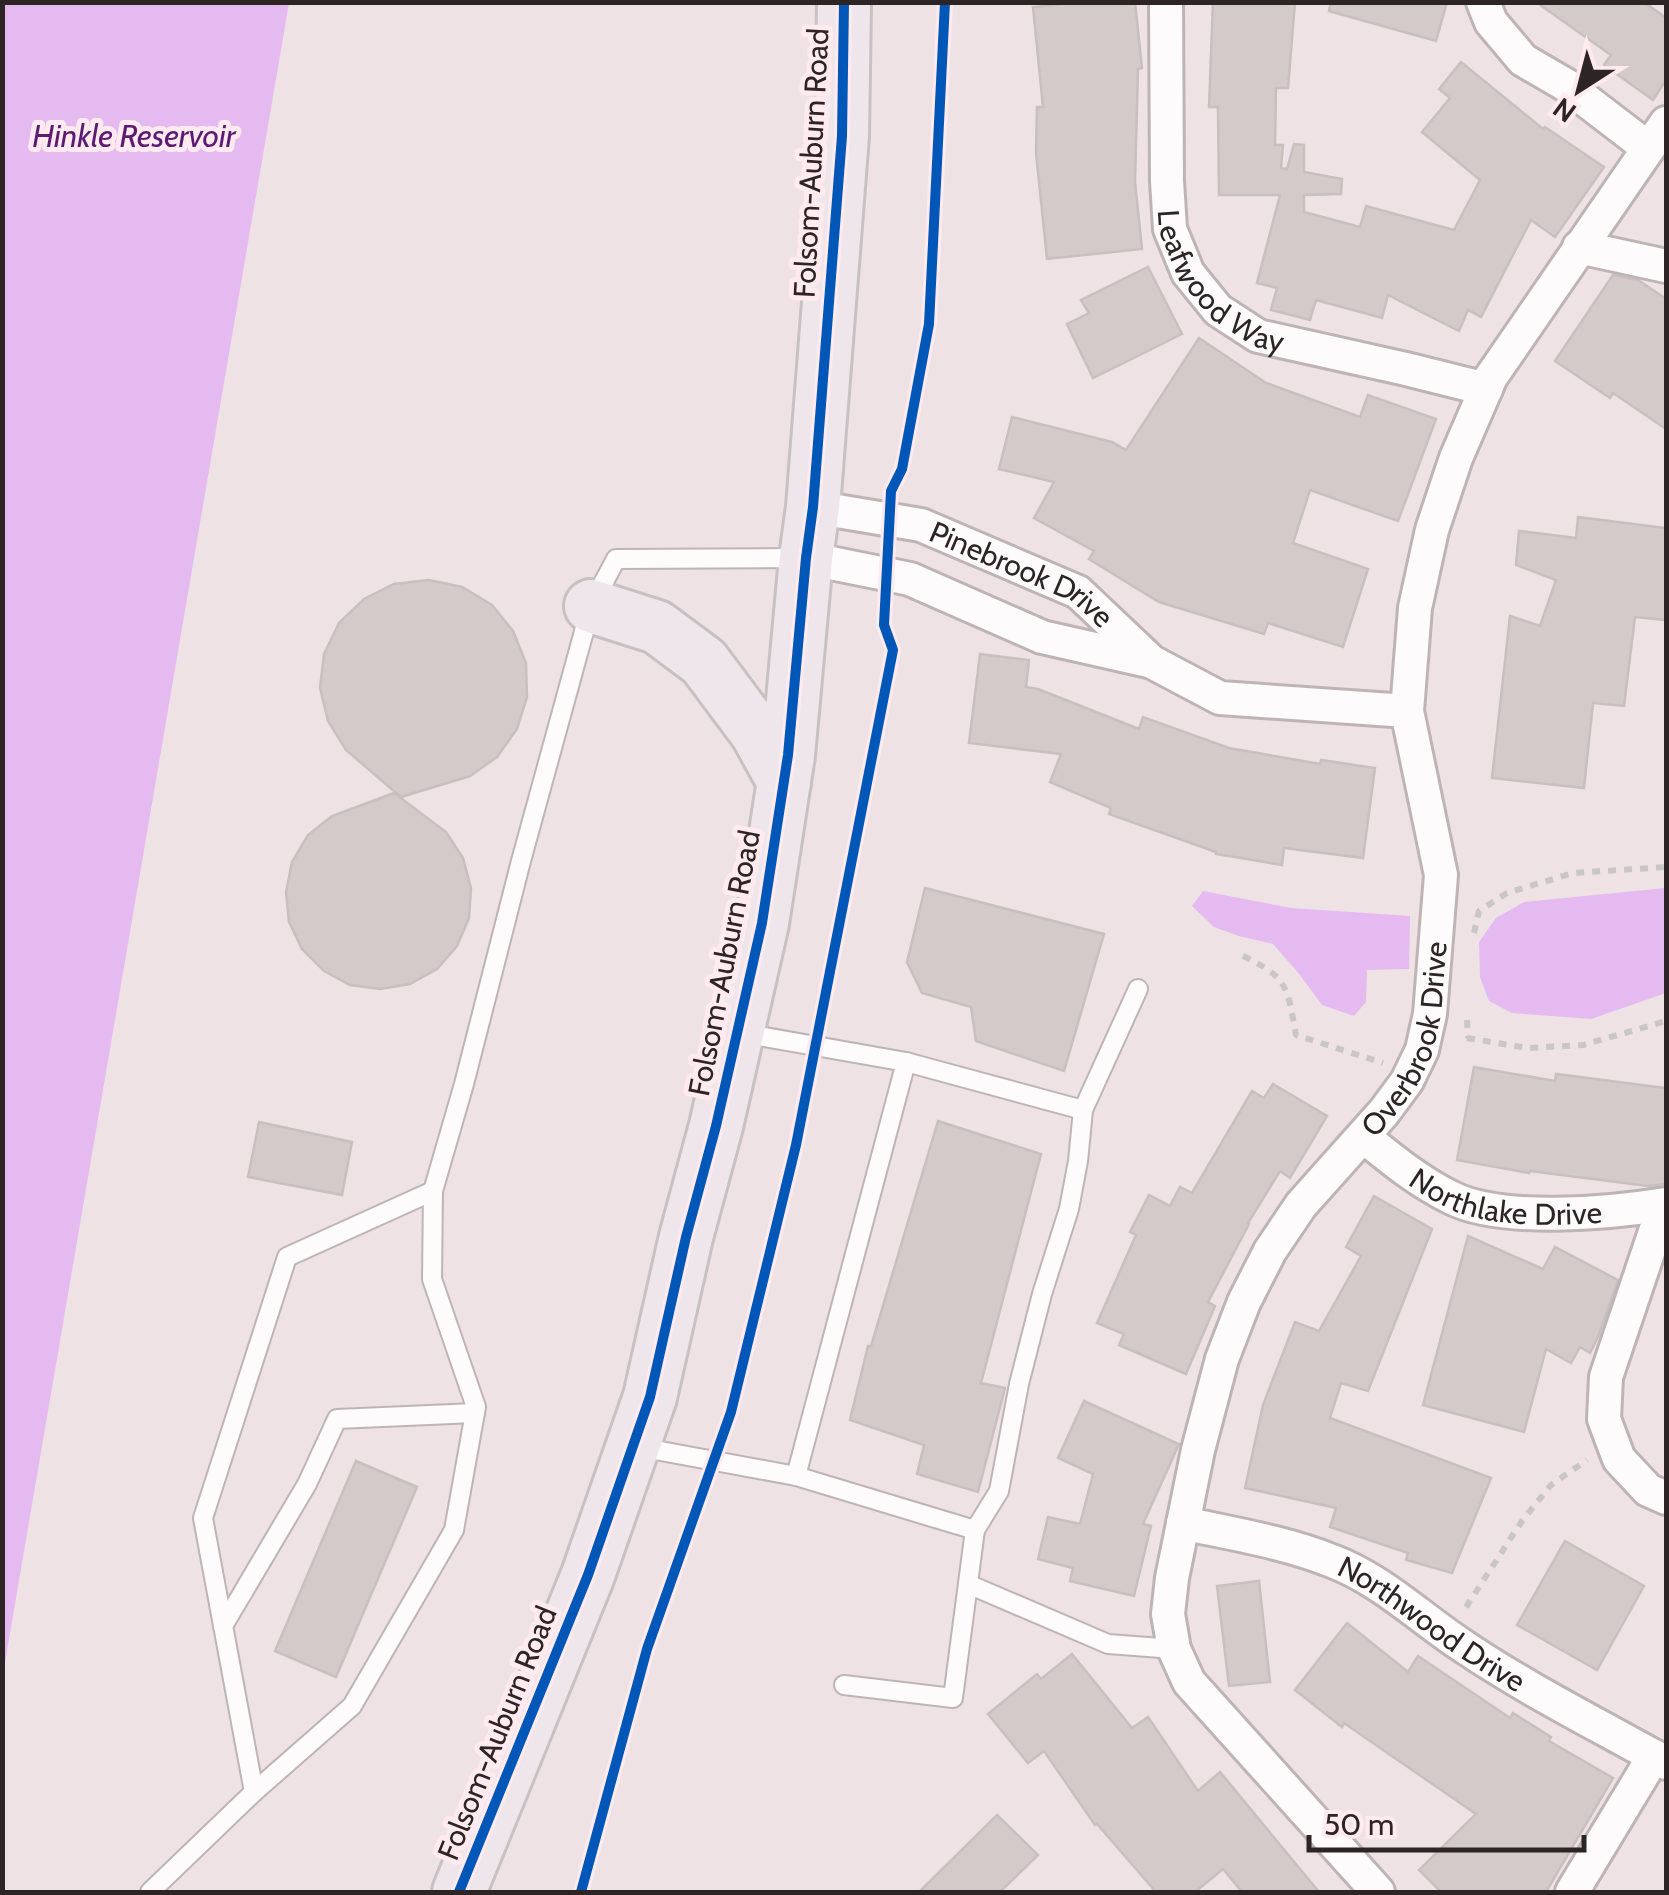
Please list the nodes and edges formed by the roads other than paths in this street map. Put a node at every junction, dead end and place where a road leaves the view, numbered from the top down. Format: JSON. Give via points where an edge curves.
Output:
{"nodes":[{"id":1,"x":844,"y":2,"type":"edge"},
{"id":2,"x":1166,"y":2,"type":"edge"},
{"id":3,"x":1484,"y":2,"type":"edge"},
{"id":4,"x":1657,"y":136,"type":"edge"},
{"id":5,"x":1579,"y":247,"type":"junction"},
{"id":6,"x":1666,"y":266,"type":"edge"},
{"id":7,"x":1486,"y":390,"type":"junction"},
{"id":8,"x":813,"y":507,"type":"junction"},
{"id":9,"x":806,"y":558,"type":"junction"},
{"id":10,"x":592,"y":606,"type":"junction"},
{"id":11,"x":1152,"y":662,"type":"junction"},
{"id":12,"x":1407,"y":711,"type":"junction"},
{"id":13,"x":784,"y":782,"type":"junction"},
{"id":14,"x":1138,"y":990,"type":"dead end"},
{"id":15,"x":738,"y":1032,"type":"junction"},
{"id":16,"x":906,"y":1062,"type":"junction"},
{"id":17,"x":1083,"y":1110,"type":"junction"},
{"id":18,"x":1363,"y":1136,"type":"junction"},
{"id":19,"x":433,"y":1191,"type":"junction"},
{"id":20,"x":1665,"y":1204,"type":"edge"},
{"id":21,"x":475,"y":1413,"type":"junction"},
{"id":22,"x":634,"y":1446,"type":"junction"},
{"id":23,"x":796,"y":1476,"type":"junction"},
{"id":24,"x":1666,"y":1498,"type":"edge"},
{"id":25,"x":1183,"y":1523,"type":"junction"},
{"id":26,"x":975,"y":1530,"type":"junction"},
{"id":27,"x":968,"y":1584,"type":"junction"},
{"id":28,"x":222,"y":1626,"type":"junction"},
{"id":29,"x":1174,"y":1650,"type":"junction"},
{"id":30,"x":844,"y":1685,"type":"dead end"},
{"id":31,"x":1660,"y":1759,"type":"edge"},
{"id":32,"x":254,"y":1792,"type":"junction"},
{"id":33,"x":150,"y":1892,"type":"edge"},
{"id":34,"x":460,"y":1892,"type":"edge"},
{"id":35,"x":1378,"y":1892,"type":"edge"},
{"id":36,"x":1572,"y":1892,"type":"edge"}],
"edges":[{"from":1,"to":8,"type":"main road","name":"Folsom-Auburn Road","via":[[842,136]]},
{"from":2,"to":7,"type":"street","name":"Leafwood Way","via":[[1170,229],[1188,273],[1218,310],[1258,336]]},
{"from":3,"to":4,"type":"street","via":[[1524,60]]},
{"from":4,"to":5,"type":"street","name":"Overbrook Drive"},
{"from":5,"to":6,"type":"street"},
{"from":5,"to":7,"type":"street","name":"Overbrook Drive"},
{"from":7,"to":12,"type":"street","name":"Overbrook Drive","via":[[1432,530],[1416,608]]},
{"from":8,"to":9,"type":"main road","name":"Folsom-Auburn Road"},
{"from":8,"to":11,"type":"street","name":"Pinebrook Drive","via":[[921,525],[1078,592]]},
{"from":9,"to":10,"type":"lane","via":[[616,559]]},
{"from":9,"to":11,"type":"street","name":"Pinebrook Drive","via":[[910,579],[1042,637]]},
{"from":9,"to":13,"type":"main road","name":"Folsom-Auburn Road"},
{"from":10,"to":13,"type":"main road","via":[[658,627],[704,662]]},
{"from":10,"to":19,"type":"lane"},
{"from":11,"to":12,"type":"street","name":"Pinebrook Drive","via":[[1220,698]]},
{"from":12,"to":18,"type":"street","name":"Overbrook Drive","via":[[1441,875],[1430,1014],[1411,1073]]},
{"from":13,"to":15,"type":"main road","name":"Folsom-Auburn Road"},
{"from":14,"to":17,"type":"lane"},
{"from":15,"to":16,"type":"lane"},
{"from":15,"to":22,"type":"main road","name":"Folsom-Auburn Road"},
{"from":16,"to":17,"type":"lane"},
{"from":16,"to":23,"type":"lane"},
{"from":17,"to":26,"type":"lane","via":[[1069,1209],[1019,1384],[999,1491]]},
{"from":18,"to":20,"type":"street","name":"Northlake Drive","via":[[1455,1200],[1499,1212]]},
{"from":18,"to":25,"type":"street","name":"Overbrook Drive","via":[[1301,1205],[1244,1302],[1222,1359]]},
{"from":19,"to":21,"type":"lane","via":[[432,1279]]},
{"from":19,"to":28,"type":"lane","via":[[287,1256],[203,1518]]},
{"from":20,"to":24,"type":"street","via":[[1606,1377],[1604,1420],[1620,1459],[1648,1490]]},
{"from":21,"to":28,"type":"lane","via":[[337,1420],[307,1484]]},
{"from":21,"to":32,"type":"lane","via":[[454,1530],[352,1706]]},
{"from":22,"to":23,"type":"lane"},
{"from":22,"to":34,"type":"main road","name":"Folsom-Auburn Road"},
{"from":23,"to":26,"type":"lane"},
{"from":25,"to":29,"type":"street","name":"Overbrook Drive","via":[[1168,1614]]},
{"from":25,"to":31,"type":"street","name":"Northwood Drive","via":[[1278,1544],[1370,1578],[1448,1636]]},
{"from":26,"to":27,"type":"lane"},
{"from":27,"to":29,"type":"lane","via":[[1108,1644]]},
{"from":27,"to":30,"type":"lane","via":[[952,1698]]},
{"from":28,"to":32,"type":"lane"},
{"from":29,"to":35,"type":"street","name":"Overbrook Drive","via":[[1189,1682]]},
{"from":31,"to":36,"type":"street"},
{"from":32,"to":33,"type":"lane"}]}
